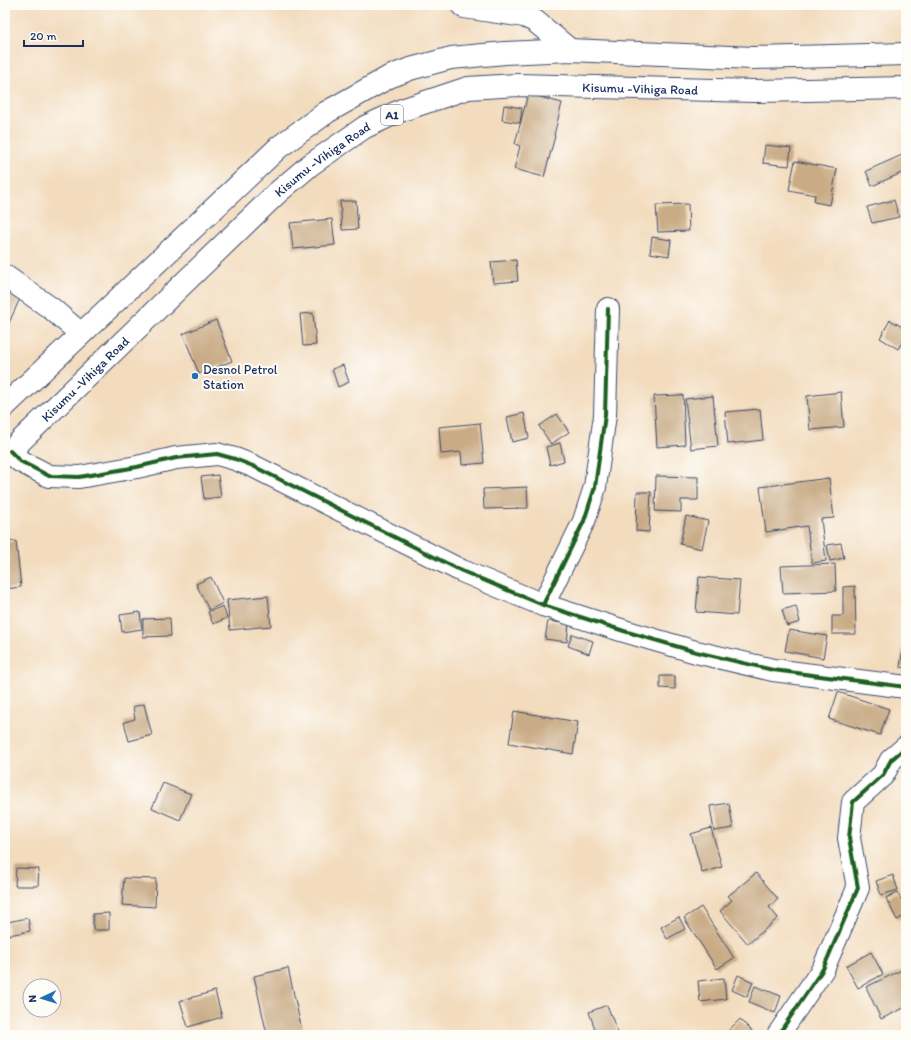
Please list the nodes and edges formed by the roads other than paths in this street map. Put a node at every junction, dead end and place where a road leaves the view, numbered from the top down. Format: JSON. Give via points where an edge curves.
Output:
{"nodes":[{"id":1,"x":462,"y":5,"type":"edge"},
{"id":2,"x":570,"y":50,"type":"junction"},
{"id":3,"x":906,"y":54,"type":"edge"},
{"id":4,"x":906,"y":88,"type":"edge"},
{"id":5,"x":5,"y":276,"type":"edge"},
{"id":6,"x":608,"y":309,"type":"dead end"},
{"id":7,"x":81,"y":334,"type":"junction"},
{"id":8,"x":5,"y":406,"type":"edge"},
{"id":9,"x":8,"y":454,"type":"edge"},
{"id":10,"x":543,"y":605,"type":"junction"},
{"id":11,"x":906,"y":688,"type":"edge"},
{"id":12,"x":906,"y":747,"type":"edge"},
{"id":13,"x":778,"y":1035,"type":"edge"}],
"edges":[{"from":1,"to":2,"type":"main road","via":[[524,16],[535,21]]},
{"from":2,"to":3,"type":"main road","via":[[753,58]]},
{"from":2,"to":7,"type":"main road","via":[[451,58],[410,69],[389,78],[327,112],[279,147]]},
{"from":4,"to":9,"type":"main road","name":"Kisumu -Vihiga Road","number":"A1","via":[[754,91],[517,85],[468,88],[402,110],[365,127],[315,161],[282,189]]},
{"from":5,"to":7,"type":"main road","via":[[52,309]]},
{"from":6,"to":10,"type":"main road","via":[[605,415],[595,487],[584,521]]},
{"from":7,"to":8,"type":"main road"},
{"from":9,"to":10,"type":"main road","via":[[49,476],[56,477],[79,477],[176,458],[217,454],[229,457],[253,466],[462,571]]},
{"from":10,"to":11,"type":"main road","via":[[696,652],[773,670]]},
{"from":12,"to":13,"type":"main road","via":[[891,760],[883,775],[853,802],[849,838],[858,888],[823,969]]}]}
